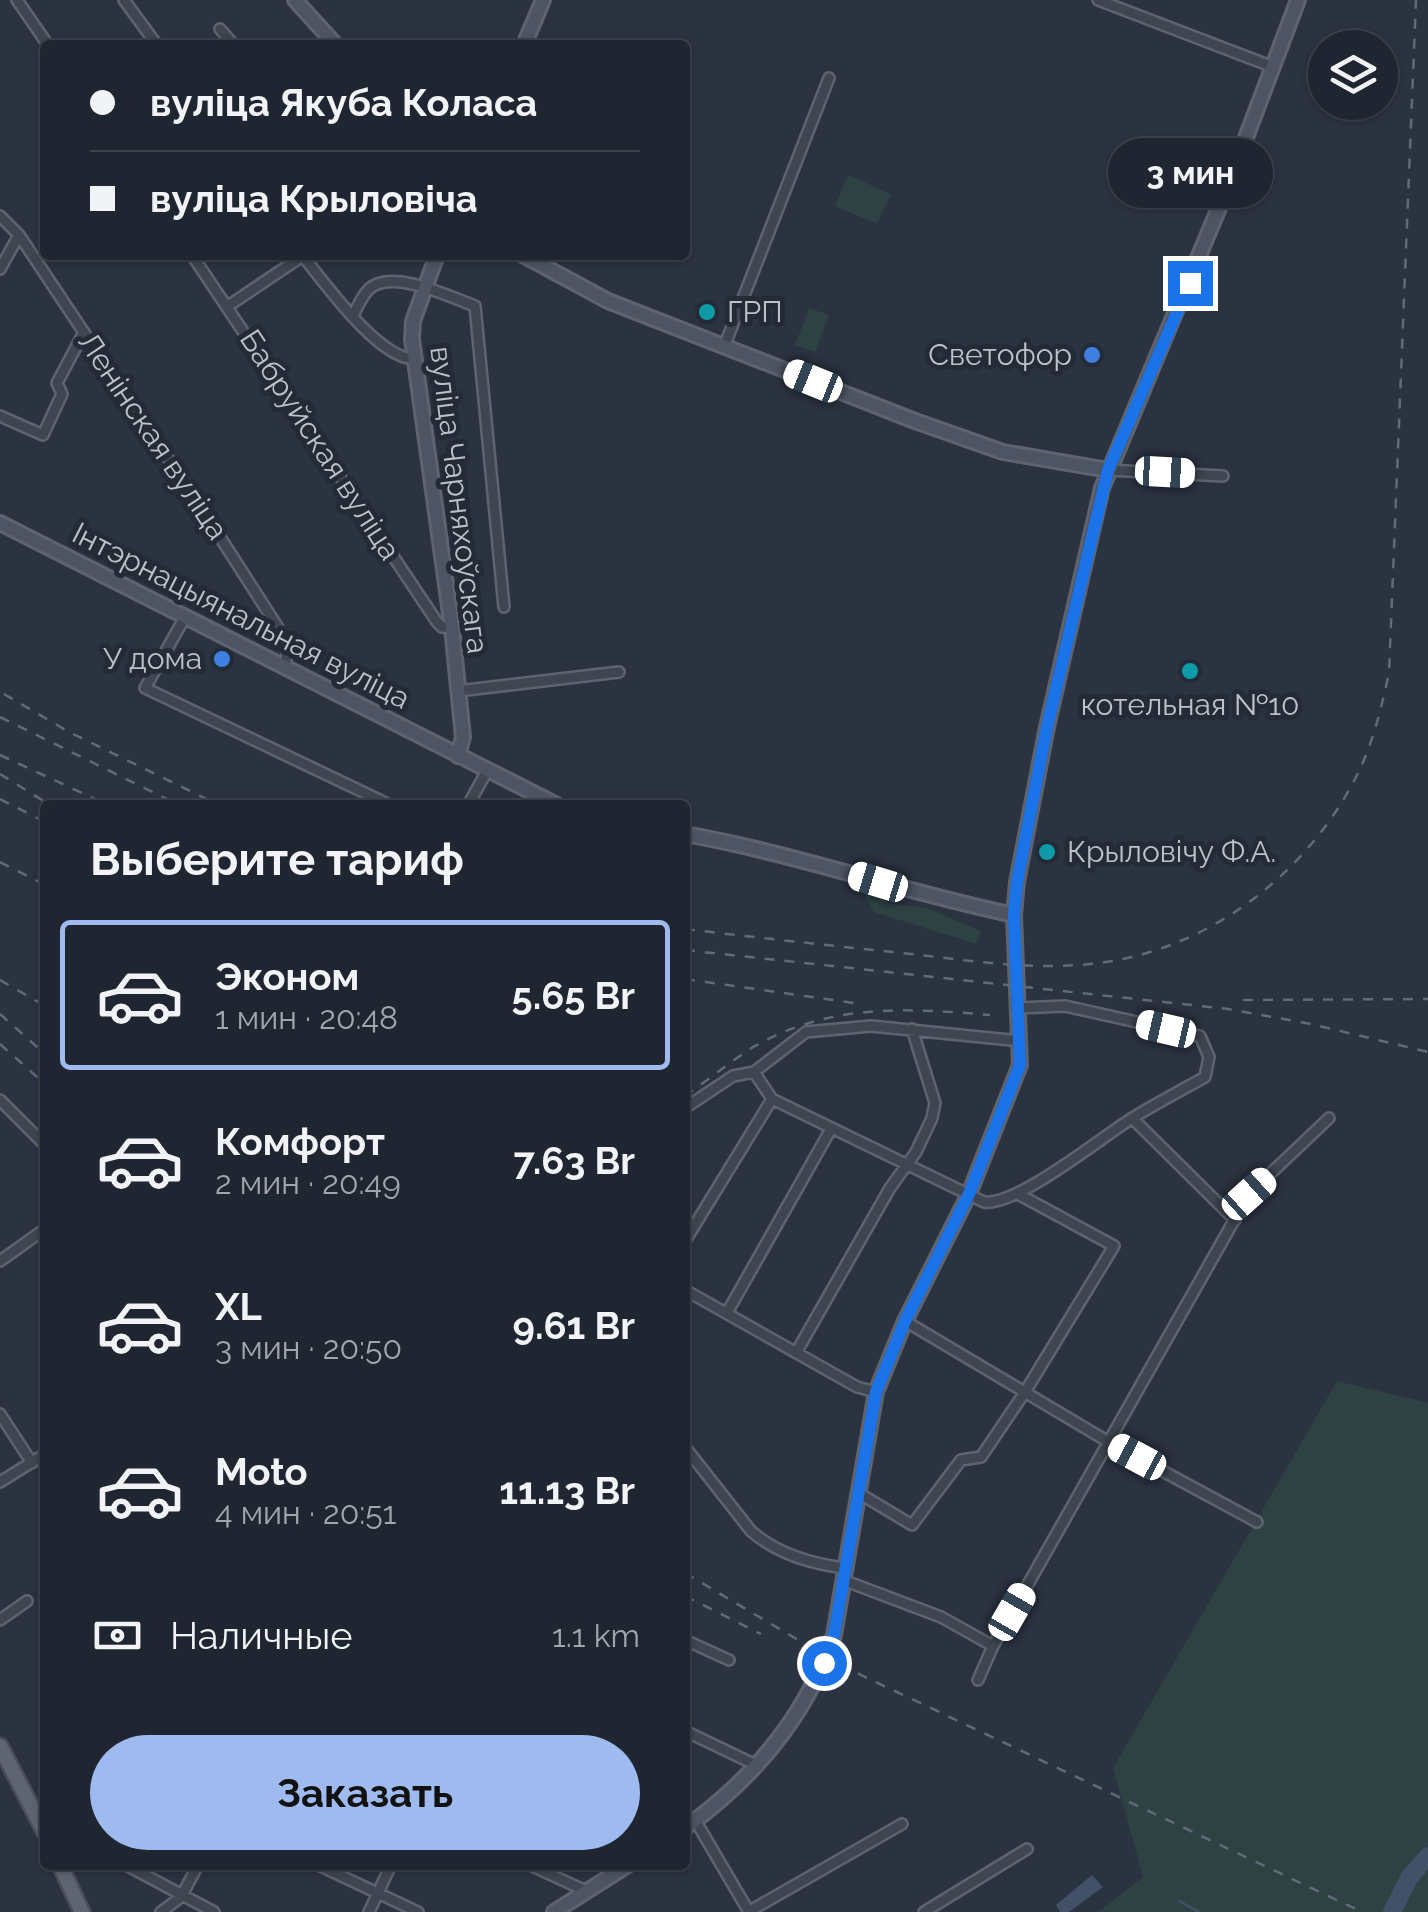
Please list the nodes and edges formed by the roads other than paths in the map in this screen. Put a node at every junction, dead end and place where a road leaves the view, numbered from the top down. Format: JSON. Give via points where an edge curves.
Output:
{"nodes":[{"id":1,"x":17,"y":0,"type":"edge"},
{"id":2,"x":124,"y":0,"type":"edge"},
{"id":3,"x":295,"y":0,"type":"edge"},
{"id":4,"x":543,"y":0,"type":"edge"},
{"id":5,"x":1098,"y":0,"type":"edge"},
{"id":6,"x":1298,"y":0,"type":"edge"},
{"id":7,"x":220,"y":29,"type":"dead end"},
{"id":8,"x":45,"y":40,"type":"edge"},
{"id":9,"x":153,"y":40,"type":"edge"},
{"id":10,"x":230,"y":40,"type":"edge"},
{"id":11,"x":331,"y":40,"type":"edge"},
{"id":12,"x":526,"y":40,"type":"edge"},
{"id":13,"x":1273,"y":67,"type":"junction"},
{"id":14,"x":829,"y":78,"type":"dead end"},
{"id":15,"x":0,"y":216,"type":"edge"},
{"id":16,"x":19,"y":235,"type":"junction"},
{"id":17,"x":196,"y":260,"type":"edge"},
{"id":18,"x":296,"y":260,"type":"edge"},
{"id":19,"x":307,"y":260,"type":"edge"},
{"id":20,"x":435,"y":260,"type":"edge"},
{"id":21,"x":532,"y":260,"type":"edge"},
{"id":22,"x":0,"y":269,"type":"edge"},
{"id":23,"x":424,"y":288,"type":"junction"},
{"id":24,"x":228,"y":306,"type":"junction"},
{"id":25,"x":353,"y":316,"type":"junction"},
{"id":26,"x":84,"y":332,"type":"junction"},
{"id":27,"x":724,"y":347,"type":"junction"},
{"id":28,"x":415,"y":359,"type":"junction"},
{"id":29,"x":0,"y":416,"type":"edge"},
{"id":30,"x":1108,"y":470,"type":"junction"},
{"id":31,"x":1223,"y":476,"type":"dead end"},
{"id":32,"x":0,"y":522,"type":"edge"},
{"id":33,"x":504,"y":607,"type":"dead end"},
{"id":34,"x":186,"y":618,"type":"junction"},
{"id":35,"x":452,"y":628,"type":"junction"},
{"id":36,"x":284,"y":665,"type":"junction"},
{"id":37,"x":619,"y":672,"type":"dead end"},
{"id":38,"x":458,"y":691,"type":"junction"},
{"id":39,"x":458,"y":756,"type":"junction"},
{"id":40,"x":486,"y":771,"type":"junction"},
{"id":41,"x":380,"y":800,"type":"edge"},
{"id":42,"x":471,"y":800,"type":"edge"},
{"id":43,"x":547,"y":800,"type":"edge"},
{"id":44,"x":690,"y":835,"type":"edge"},
{"id":45,"x":1014,"y":915,"type":"junction"},
{"id":46,"x":1019,"y":1008,"type":"junction"},
{"id":47,"x":912,"y":1029,"type":"junction"},
{"id":48,"x":1020,"y":1041,"type":"junction"},
{"id":49,"x":754,"y":1072,"type":"junction"},
{"id":50,"x":0,"y":1100,"type":"edge"},
{"id":51,"x":772,"y":1100,"type":"junction"},
{"id":52,"x":690,"y":1105,"type":"edge"},
{"id":53,"x":1132,"y":1118,"type":"junction"},
{"id":54,"x":1328,"y":1118,"type":"dead end"},
{"id":55,"x":831,"y":1130,"type":"junction"},
{"id":56,"x":40,"y":1141,"type":"edge"},
{"id":57,"x":907,"y":1164,"type":"junction"},
{"id":58,"x":969,"y":1194,"type":"junction"},
{"id":59,"x":1018,"y":1194,"type":"junction"},
{"id":60,"x":1235,"y":1220,"type":"junction"},
{"id":61,"x":40,"y":1232,"type":"edge"},
{"id":62,"x":690,"y":1232,"type":"edge"},
{"id":63,"x":0,"y":1261,"type":"edge"},
{"id":64,"x":690,"y":1293,"type":"edge"},
{"id":65,"x":728,"y":1312,"type":"junction"},
{"id":66,"x":905,"y":1321,"type":"junction"},
{"id":67,"x":798,"y":1351,"type":"junction"},
{"id":68,"x":876,"y":1392,"type":"junction"},
{"id":69,"x":1026,"y":1392,"type":"junction"},
{"id":70,"x":0,"y":1414,"type":"edge"},
{"id":71,"x":1107,"y":1441,"type":"junction"},
{"id":72,"x":690,"y":1453,"type":"edge"},
{"id":73,"x":40,"y":1457,"type":"edge"},
{"id":74,"x":32,"y":1463,"type":"junction"},
{"id":75,"x":0,"y":1482,"type":"edge"},
{"id":76,"x":857,"y":1492,"type":"junction"},
{"id":77,"x":1257,"y":1522,"type":"dead end"},
{"id":78,"x":844,"y":1574,"type":"junction"},
{"id":79,"x":27,"y":1601,"type":"dead end"},
{"id":80,"x":0,"y":1620,"type":"edge"},
{"id":81,"x":690,"y":1642,"type":"edge"},
{"id":82,"x":993,"y":1646,"type":"junction"},
{"id":83,"x":729,"y":1660,"type":"dead end"},
{"id":84,"x":978,"y":1680,"type":"dead end"},
{"id":85,"x":690,"y":1733,"type":"edge"},
{"id":86,"x":0,"y":1746,"type":"edge"},
{"id":87,"x":758,"y":1766,"type":"junction"},
{"id":88,"x":40,"y":1823,"type":"edge"},
{"id":89,"x":690,"y":1824,"type":"edge"},
{"id":90,"x":902,"y":1824,"type":"dead end"},
{"id":91,"x":1028,"y":1849,"type":"dead end"},
{"id":92,"x":62,"y":1870,"type":"edge"},
{"id":93,"x":135,"y":1870,"type":"edge"},
{"id":94,"x":195,"y":1870,"type":"edge"},
{"id":95,"x":328,"y":1870,"type":"edge"},
{"id":96,"x":390,"y":1870,"type":"edge"},
{"id":97,"x":541,"y":1870,"type":"edge"},
{"id":98,"x":620,"y":1870,"type":"edge"},
{"id":99,"x":586,"y":1891,"type":"junction"},
{"id":100,"x":378,"y":1894,"type":"junction"},
{"id":101,"x":181,"y":1896,"type":"junction"},
{"id":102,"x":82,"y":1912,"type":"edge"},
{"id":103,"x":161,"y":1912,"type":"edge"},
{"id":104,"x":214,"y":1912,"type":"edge"},
{"id":105,"x":369,"y":1912,"type":"edge"},
{"id":106,"x":418,"y":1912,"type":"edge"},
{"id":107,"x":554,"y":1912,"type":"edge"},
{"id":108,"x":749,"y":1912,"type":"edge"},
{"id":109,"x":924,"y":1912,"type":"edge"}],
"edges":[{"from":1,"to":8,"type":"street"},
{"from":2,"to":9,"type":"street"},
{"from":3,"to":11,"type":"street"},
{"from":4,"to":12,"type":"street"},
{"from":5,"to":13,"type":"street"},
{"from":6,"to":13,"type":"street"},
{"from":7,"to":10,"type":"street"},
{"from":13,"to":30,"type":"street","via":[[1190,283]]},
{"from":14,"to":27,"type":"street"},
{"from":15,"to":16,"type":"street","name":"Ленінская вуліца"},
{"from":16,"to":22,"type":"street"},
{"from":16,"to":26,"type":"street","name":"Ленінская вуліца"},
{"from":17,"to":24,"type":"street","name":"Бабруйская вуліца"},
{"from":18,"to":24,"type":"street"},
{"from":19,"to":25,"type":"street"},
{"from":20,"to":23,"type":"street","name":"вуліца Чарняхоўскага"},
{"from":21,"to":27,"type":"street","via":[[608,301]]},
{"from":23,"to":25,"type":"street","via":[[379,282]]},
{"from":23,"to":28,"type":"street","name":"вуліца Чарняхоўскага","via":[[412,329]]},
{"from":23,"to":33,"type":"street","via":[[475,306]]},
{"from":24,"to":35,"type":"street","name":"Бабруйская вуліца","via":[[437,622]]},
{"from":25,"to":28,"type":"street","via":[[389,350]]},
{"from":26,"to":29,"type":"street","via":[[57,383],[62,394],[42,435]]},
{"from":26,"to":36,"type":"street","name":"Ленінская вуліца","via":[[277,626],[288,650]]},
{"from":27,"to":30,"type":"street","via":[[1004,452]]},
{"from":28,"to":35,"type":"street","name":"вуліца Чарняхоўскага"},
{"from":30,"to":31,"type":"street"},
{"from":30,"to":45,"type":"street","via":[[1047,727]]},
{"from":32,"to":34,"type":"street","name":"Інтэрнацыянальная вуліца"},
{"from":34,"to":36,"type":"street","name":"Інтэрнацыянальная вуліца"},
{"from":34,"to":41,"type":"street","via":[[145,688]]},
{"from":35,"to":38,"type":"street","name":"вуліца Чарняхоўскага"},
{"from":36,"to":39,"type":"street","name":"Інтэрнацыянальная вуліца"},
{"from":37,"to":38,"type":"street"},
{"from":38,"to":39,"type":"street","name":"вуліца Чарняхоўскага"},
{"from":39,"to":40,"type":"street","name":"Інтэрнацыянальная вуліца"},
{"from":40,"to":42,"type":"street"},
{"from":40,"to":43,"type":"street","name":"Інтэрнацыянальная вуліца"},
{"from":44,"to":45,"type":"street"},
{"from":45,"to":46,"type":"street"},
{"from":46,"to":48,"type":"street"},
{"from":46,"to":53,"type":"street","via":[[1065,1006],[1200,1036],[1209,1056],[1205,1077]]},
{"from":47,"to":48,"type":"street"},
{"from":47,"to":49,"type":"street","via":[[806,1032]]},
{"from":47,"to":57,"type":"street","via":[[935,1104]]},
{"from":48,"to":58,"type":"street","via":[[1015,1082]]},
{"from":49,"to":51,"type":"street"},
{"from":49,"to":52,"type":"street","via":[[734,1076]]},
{"from":50,"to":56,"type":"street"},
{"from":51,"to":55,"type":"street"},
{"from":51,"to":62,"type":"street"},
{"from":53,"to":59,"type":"street"},
{"from":53,"to":60,"type":"street"},
{"from":54,"to":60,"type":"street","via":[[1249,1194]]},
{"from":55,"to":57,"type":"street"},
{"from":55,"to":65,"type":"street"},
{"from":57,"to":58,"type":"street"},
{"from":57,"to":67,"type":"street"},
{"from":58,"to":59,"type":"street","via":[[994,1203]]},
{"from":58,"to":66,"type":"street"},
{"from":59,"to":69,"type":"street","via":[[1114,1246]]},
{"from":60,"to":71,"type":"street"},
{"from":61,"to":63,"type":"street"},
{"from":64,"to":65,"type":"street"},
{"from":65,"to":67,"type":"street"},
{"from":66,"to":68,"type":"street"},
{"from":66,"to":69,"type":"street"},
{"from":67,"to":68,"type":"street"},
{"from":68,"to":76,"type":"street"},
{"from":69,"to":71,"type":"street"},
{"from":69,"to":76,"type":"street","via":[[980,1457],[962,1460],[912,1525]]},
{"from":70,"to":74,"type":"street"},
{"from":71,"to":77,"type":"street"},
{"from":71,"to":82,"type":"street"},
{"from":72,"to":78,"type":"street","via":[[763,1542]]},
{"from":73,"to":74,"type":"street"},
{"from":74,"to":75,"type":"street"},
{"from":76,"to":78,"type":"street"},
{"from":78,"to":82,"type":"street"},
{"from":78,"to":87,"type":"street","via":[[826,1658]]},
{"from":79,"to":80,"type":"street"},
{"from":81,"to":83,"type":"street"},
{"from":82,"to":84,"type":"street"},
{"from":85,"to":87,"type":"street"},
{"from":86,"to":88,"type":"main road"},
{"from":87,"to":89,"type":"street"},
{"from":89,"to":108,"type":"street"},
{"from":90,"to":108,"type":"street"},
{"from":91,"to":109,"type":"street"},
{"from":92,"to":102,"type":"main road"},
{"from":93,"to":101,"type":"street"},
{"from":94,"to":101,"type":"street"},
{"from":95,"to":100,"type":"street"},
{"from":96,"to":100,"type":"street"},
{"from":97,"to":99,"type":"street"},
{"from":98,"to":99,"type":"street"},
{"from":99,"to":107,"type":"street"},
{"from":100,"to":105,"type":"street"},
{"from":100,"to":106,"type":"street"},
{"from":101,"to":103,"type":"street"},
{"from":101,"to":104,"type":"street"}]}
